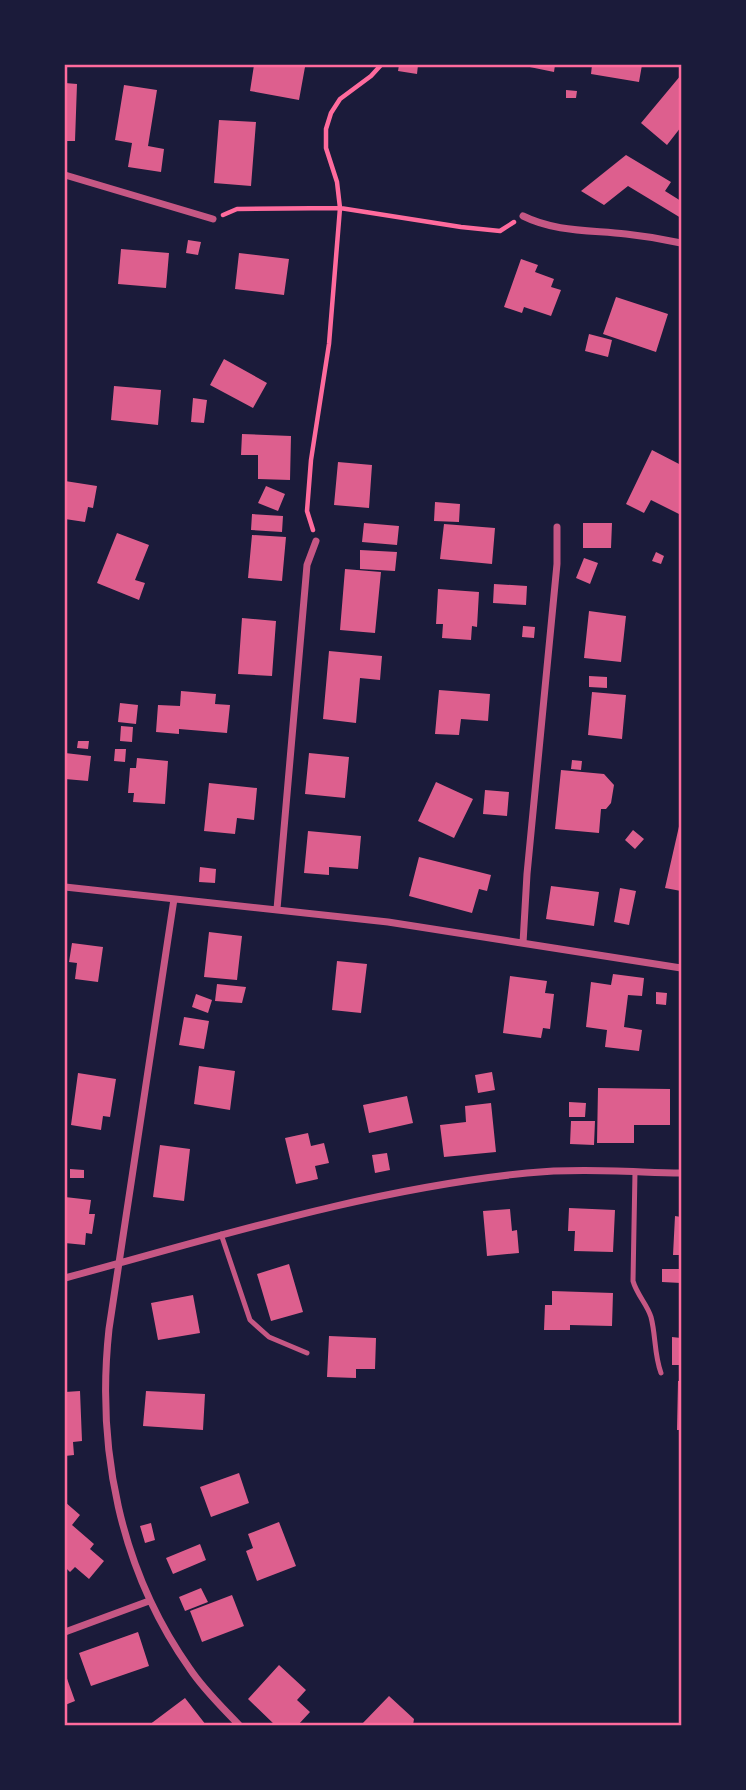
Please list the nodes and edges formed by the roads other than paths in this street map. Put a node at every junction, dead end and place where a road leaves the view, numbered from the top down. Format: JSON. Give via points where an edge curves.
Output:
{"nodes":[{"id":1,"x":65,"y":175,"type":"edge"},
{"id":2,"x":523,"y":216,"type":"road end"},
{"id":3,"x":214,"y":219,"type":"road end"},
{"id":4,"x":681,"y":243,"type":"edge"},
{"id":5,"x":557,"y":527,"type":"dead end"},
{"id":6,"x":316,"y":541,"type":"road end"},
{"id":7,"x":65,"y":887,"type":"edge"},
{"id":8,"x":174,"y":899,"type":"junction"},
{"id":9,"x":277,"y":909,"type":"junction"},
{"id":10,"x":523,"y":943,"type":"junction"},
{"id":11,"x":681,"y":968,"type":"edge"},
{"id":12,"x":635,"y":1172,"type":"junction"},
{"id":13,"x":681,"y":1173,"type":"edge"},
{"id":14,"x":221,"y":1234,"type":"junction"},
{"id":15,"x":120,"y":1263,"type":"junction"},
{"id":16,"x":65,"y":1278,"type":"edge"},
{"id":17,"x":307,"y":1353,"type":"dead end"},
{"id":18,"x":662,"y":1373,"type":"dead end"},
{"id":19,"x":149,"y":1601,"type":"junction"},
{"id":20,"x":65,"y":1632,"type":"edge"},
{"id":21,"x":239,"y":1725,"type":"edge"}],
"edges":[{"from":1,"to":3,"type":"street"},
{"from":2,"to":4,"type":"street","via":[[562,228]]},
{"from":5,"to":10,"type":"street"},
{"from":6,"to":9,"type":"street","via":[[307,565]]},
{"from":7,"to":8,"type":"street"},
{"from":8,"to":9,"type":"street"},
{"from":8,"to":15,"type":"street"},
{"from":9,"to":10,"type":"street"},
{"from":10,"to":11,"type":"street"},
{"from":12,"to":13,"type":"street"},
{"from":12,"to":14,"type":"street","via":[[567,1171],[466,1181]]},
{"from":12,"to":18,"type":"lane","via":[[633,1281],[649,1311]]},
{"from":14,"to":15,"type":"street"},
{"from":14,"to":17,"type":"lane","via":[[250,1320],[269,1337]]},
{"from":15,"to":16,"type":"street"},
{"from":15,"to":19,"type":"street","via":[[105,1367],[106,1434],[124,1531]]},
{"from":19,"to":20,"type":"street"},
{"from":19,"to":21,"type":"street","via":[[191,1670]]}]}
